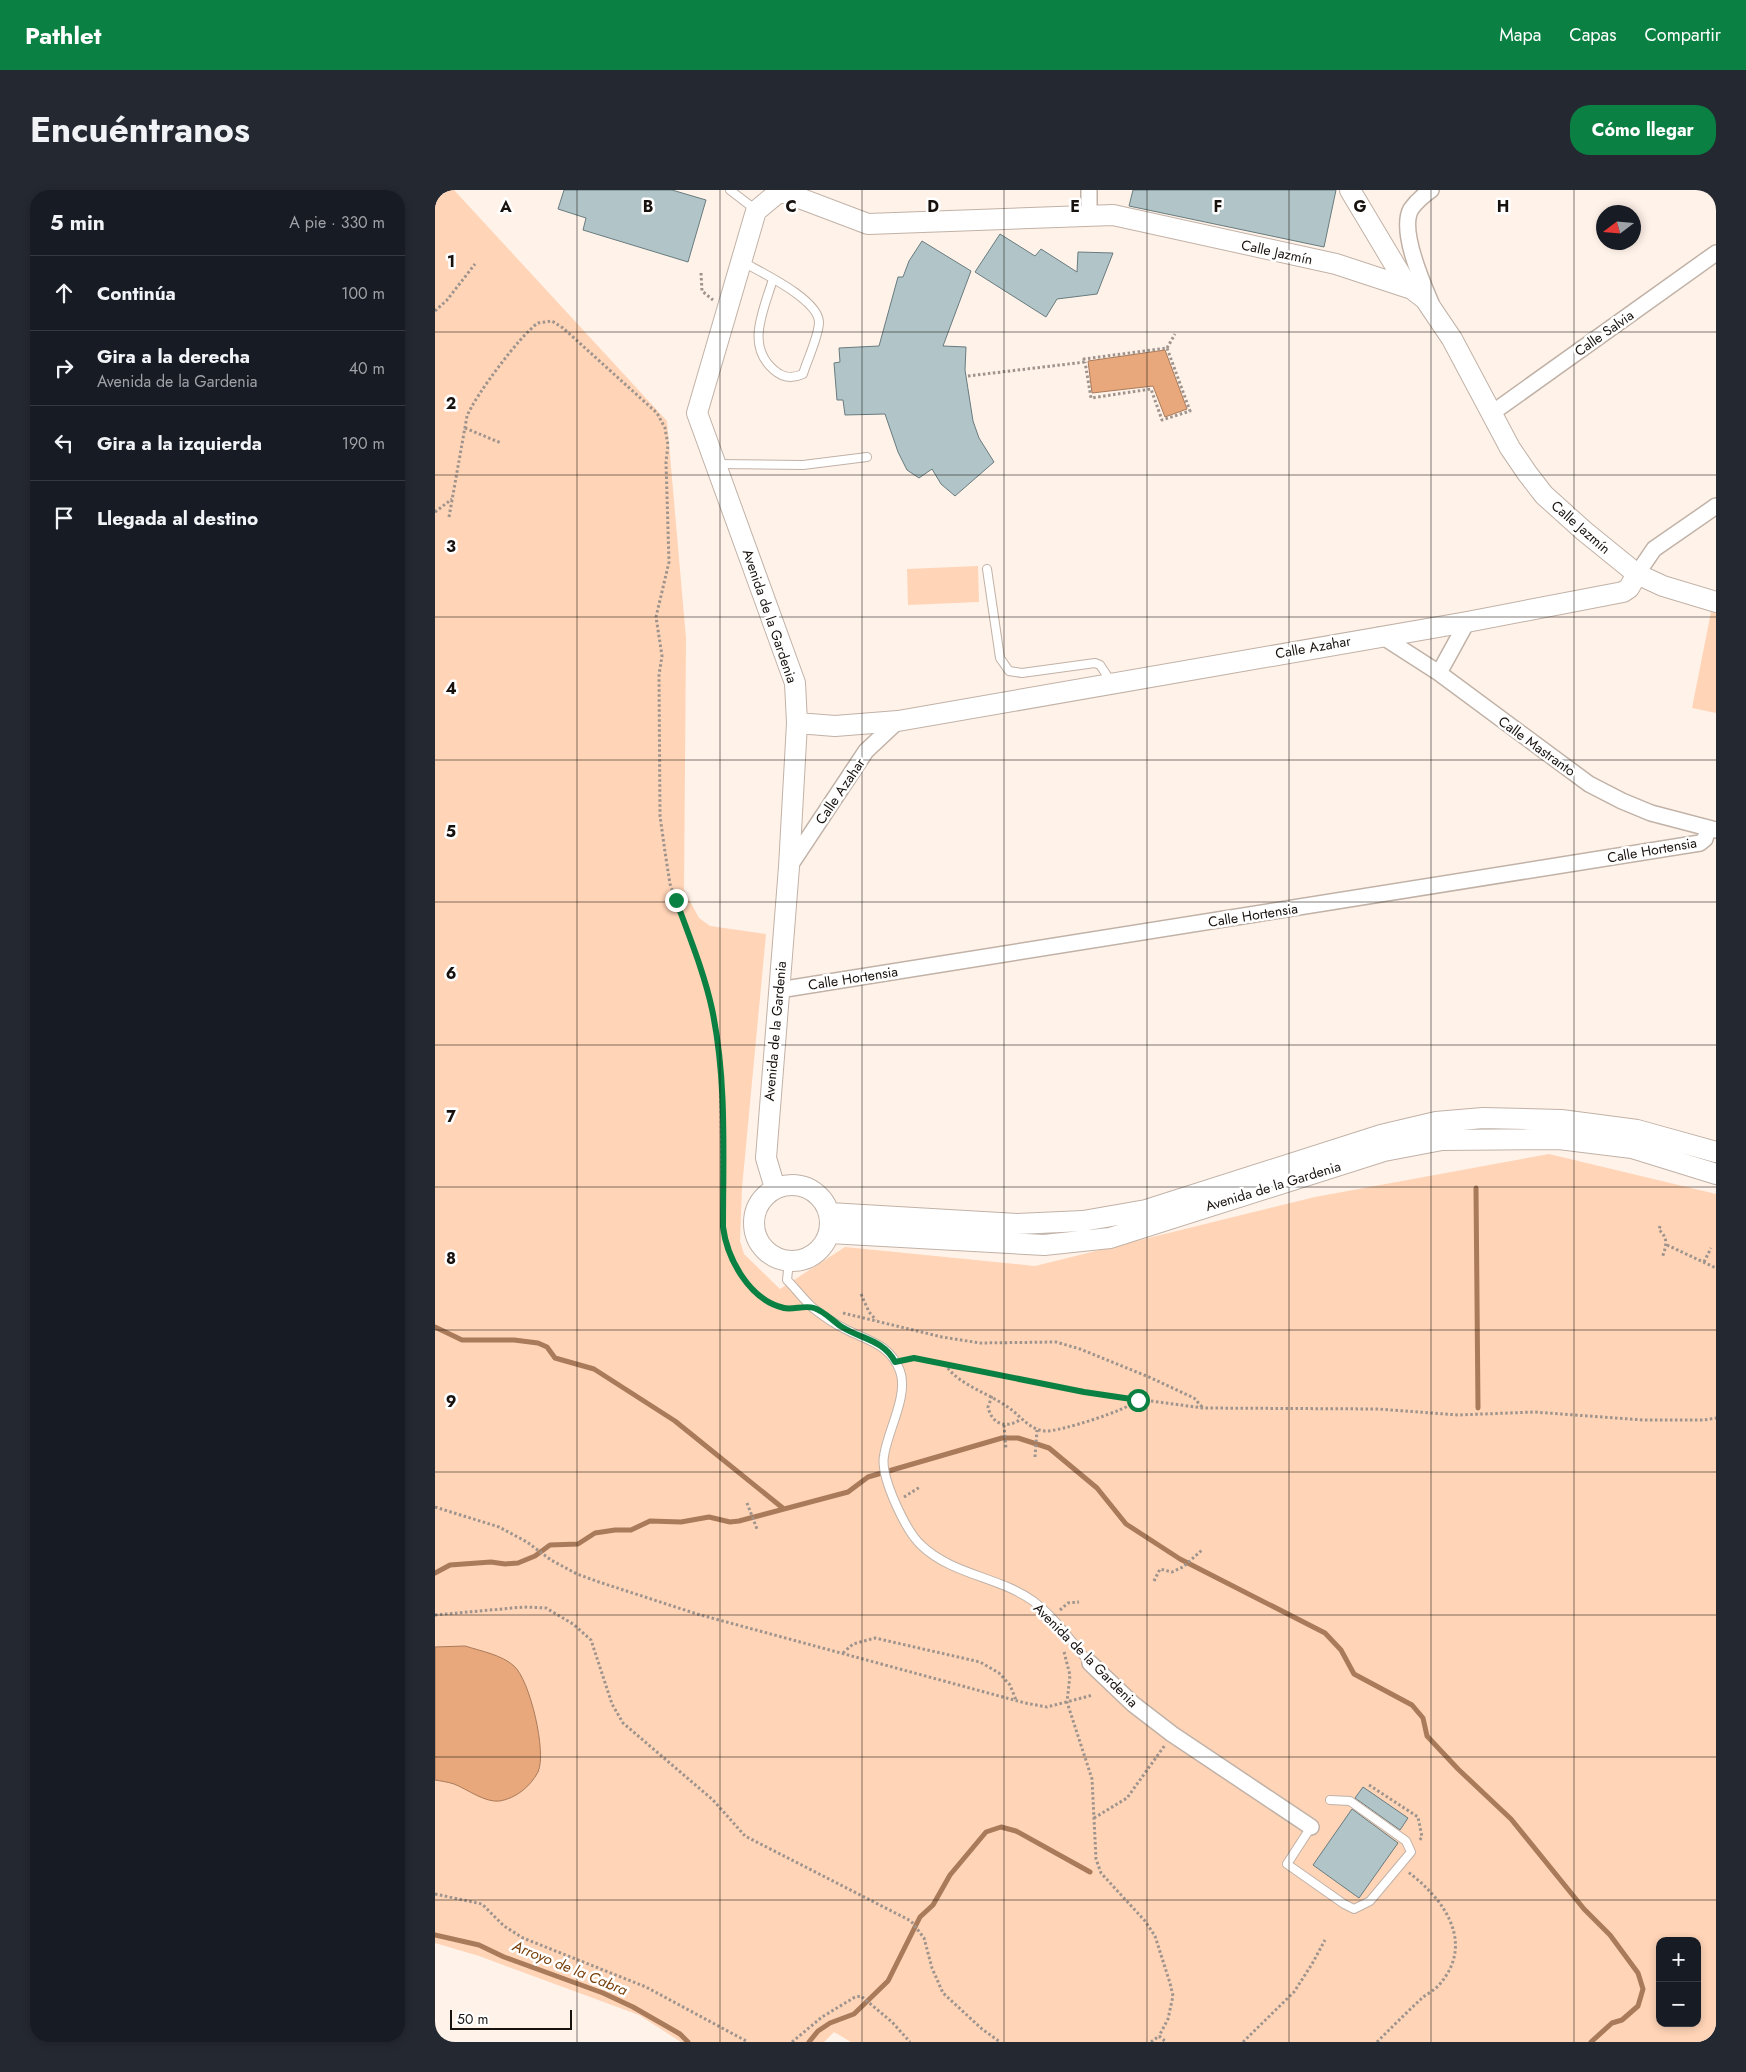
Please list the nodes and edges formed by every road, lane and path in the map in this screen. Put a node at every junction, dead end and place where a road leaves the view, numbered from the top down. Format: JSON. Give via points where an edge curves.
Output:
{"nodes":[{"id":1,"x":730,"y":190,"type":"edge"},
{"id":2,"x":779,"y":190,"type":"edge"},
{"id":3,"x":1089,"y":190,"type":"edge"},
{"id":4,"x":1349,"y":190,"type":"edge"},
{"id":5,"x":1431,"y":190,"type":"edge"},
{"id":6,"x":756,"y":211,"type":"junction"},
{"id":7,"x":1089,"y":215,"type":"junction"},
{"id":8,"x":1716,"y":254,"type":"edge"},
{"id":9,"x":742,"y":261,"type":"junction"},
{"id":10,"x":475,"y":264,"type":"dead end"},
{"id":11,"x":773,"y":279,"type":"junction"},
{"id":12,"x":1408,"y":288,"type":"junction"},
{"id":13,"x":435,"y":311,"type":"edge"},
{"id":14,"x":1435,"y":312,"type":"junction"},
{"id":15,"x":1175,"y":334,"type":"dead end"},
{"id":16,"x":1167,"y":348,"type":"junction"},
{"id":17,"x":1085,"y":362,"type":"junction"},
{"id":18,"x":968,"y":376,"type":"dead end"},
{"id":19,"x":1492,"y":413,"type":"junction"},
{"id":20,"x":465,"y":428,"type":"junction"},
{"id":21,"x":501,"y":443,"type":"dead end"},
{"id":22,"x":867,"y":457,"type":"dead end"},
{"id":23,"x":716,"y":464,"type":"junction"},
{"id":24,"x":452,"y":499,"type":"junction"},
{"id":25,"x":1716,"y":506,"type":"edge"},
{"id":26,"x":435,"y":512,"type":"edge"},
{"id":27,"x":449,"y":516,"type":"dead end"},
{"id":28,"x":987,"y":568,"type":"dead end"},
{"id":29,"x":1637,"y":574,"type":"junction"},
{"id":30,"x":1716,"y":602,"type":"edge"},
{"id":31,"x":1467,"y":622,"type":"junction"},
{"id":32,"x":1380,"y":636,"type":"junction"},
{"id":33,"x":1439,"y":673,"type":"junction"},
{"id":34,"x":1111,"y":683,"type":"junction"},
{"id":35,"x":898,"y":721,"type":"junction"},
{"id":36,"x":797,"y":723,"type":"junction"},
{"id":37,"x":1712,"y":829,"type":"edge"},
{"id":38,"x":789,"y":867,"type":"junction"},
{"id":39,"x":779,"y":990,"type":"junction"},
{"id":40,"x":1716,"y":1152,"type":"edge"},
{"id":41,"x":1716,"y":1174,"type":"edge"},
{"id":42,"x":775,"y":1188,"type":"junction"},
{"id":43,"x":829,"y":1223,"type":"junction"},
{"id":44,"x":1660,"y":1226,"type":"dead end"},
{"id":45,"x":1667,"y":1245,"type":"junction"},
{"id":46,"x":1711,"y":1248,"type":"dead end"},
{"id":47,"x":1662,"y":1258,"type":"dead end"},
{"id":48,"x":789,"y":1261,"type":"junction"},
{"id":49,"x":1704,"y":1262,"type":"junction"},
{"id":50,"x":1716,"y":1268,"type":"edge"},
{"id":51,"x":861,"y":1294,"type":"dead end"},
{"id":52,"x":813,"y":1308,"type":"junction"},
{"id":53,"x":841,"y":1313,"type":"dead end"},
{"id":54,"x":877,"y":1320,"type":"junction"},
{"id":55,"x":895,"y":1362,"type":"junction"},
{"id":56,"x":945,"y":1364,"type":"junction"},
{"id":57,"x":992,"y":1396,"type":"junction"},
{"id":58,"x":1138,"y":1400,"type":"junction"},
{"id":59,"x":1203,"y":1408,"type":"junction"},
{"id":60,"x":1716,"y":1418,"type":"edge"},
{"id":61,"x":1021,"y":1419,"type":"junction"},
{"id":62,"x":1004,"y":1427,"type":"junction"},
{"id":63,"x":1037,"y":1430,"type":"junction"},
{"id":64,"x":1006,"y":1449,"type":"dead end"},
{"id":65,"x":1035,"y":1457,"type":"dead end"},
{"id":66,"x":921,"y":1487,"type":"dead end"},
{"id":67,"x":895,"y":1502,"type":"junction"},
{"id":68,"x":747,"y":1503,"type":"dead end"},
{"id":69,"x":435,"y":1507,"type":"edge"},
{"id":70,"x":757,"y":1528,"type":"dead end"},
{"id":71,"x":1202,"y":1550,"type":"dead end"},
{"id":72,"x":1154,"y":1581,"type":"dead end"},
{"id":73,"x":1079,"y":1602,"type":"dead end"},
{"id":74,"x":435,"y":1615,"type":"edge"},
{"id":75,"x":1056,"y":1621,"type":"junction"},
{"id":76,"x":843,"y":1654,"type":"junction"},
{"id":77,"x":1090,"y":1662,"type":"joint"},
{"id":78,"x":1093,"y":1695,"type":"dead end"},
{"id":79,"x":1016,"y":1701,"type":"junction"},
{"id":80,"x":1067,"y":1702,"type":"junction"},
{"id":81,"x":1172,"y":1734,"type":"junction"},
{"id":82,"x":1369,"y":1785,"type":"dead end"},
{"id":83,"x":1330,"y":1800,"type":"dead end"},
{"id":84,"x":1094,"y":1818,"type":"junction"},
{"id":85,"x":1311,"y":1827,"type":"joint"},
{"id":86,"x":1411,"y":1852,"type":"junction"},
{"id":87,"x":1401,"y":1867,"type":"junction"},
{"id":88,"x":435,"y":1894,"type":"edge"},
{"id":89,"x":1325,"y":1940,"type":"dead end"},
{"id":90,"x":1159,"y":2036,"type":"junction"},
{"id":91,"x":748,"y":2042,"type":"edge"},
{"id":92,"x":792,"y":2042,"type":"edge"},
{"id":93,"x":910,"y":2042,"type":"edge"},
{"id":94,"x":1000,"y":2042,"type":"edge"},
{"id":95,"x":1151,"y":2042,"type":"edge"},
{"id":96,"x":1166,"y":2042,"type":"edge"},
{"id":97,"x":1243,"y":2042,"type":"edge"},
{"id":98,"x":1377,"y":2042,"type":"edge"}],
"edges":[{"from":1,"to":6,"type":"lane"},
{"from":2,"to":6,"type":"street"},
{"from":2,"to":7,"type":"street","name":"Calle Jazmín","via":[[868,224]]},
{"from":3,"to":7,"type":"street"},
{"from":4,"to":12,"type":"street"},
{"from":5,"to":14,"type":"street","via":[[1411,210],[1407,223],[1414,256]]},
{"from":6,"to":9,"type":"street","name":"Avenida de la Gardenia"},
{"from":7,"to":12,"type":"street","name":"Calle Jazmín","via":[[1113,215],[1336,264]]},
{"from":8,"to":19,"type":"street","name":"Calle Salvia"},
{"from":9,"to":11,"type":"lane"},
{"from":9,"to":23,"type":"street","name":"Avenida de la Gardenia","via":[[697,413]]},
{"from":10,"to":13,"type":"path"},
{"from":11,"to":11,"type":"lane","via":[[808,302],[817,313],[818,327],[803,374],[797,377],[778,373],[764,362],[759,349],[757,336]]},
{"from":12,"to":14,"type":"street","name":"Calle Jazmín","via":[[1422,296]]},
{"from":14,"to":19,"type":"street","name":"Calle Jazmín"},
{"from":15,"to":16,"type":"path"},
{"from":16,"to":17,"type":"path","via":[[1084,359]]},
{"from":16,"to":17,"type":"path","via":[[1190,411],[1162,420],[1151,389],[1091,398]]},
{"from":17,"to":18,"type":"path"},
{"from":19,"to":29,"type":"street","name":"Calle Jazmín","via":[[1518,461],[1544,495]]},
{"from":20,"to":21,"type":"path"},
{"from":20,"to":24,"type":"path"},
{"from":20,"to":52,"type":"path","via":[[467,416],[479,394],[533,326],[551,321],[563,328],[657,413],[665,428],[669,562],[656,617],[662,656],[659,675],[659,816],[670,884],[704,976],[720,1054],[725,1244],[744,1279],[761,1296],[781,1308]]},
{"from":22,"to":23,"type":"lane","via":[[803,465]]},
{"from":23,"to":36,"type":"street","name":"Avenida de la Gardenia","via":[[795,683]]},
{"from":24,"to":26,"type":"path"},
{"from":24,"to":27,"type":"path"},
{"from":25,"to":29,"type":"street","via":[[1654,549]]},
{"from":28,"to":34,"type":"lane","via":[[1000,658],[1009,671],[1023,673],[1095,663],[1100,664]]},
{"from":29,"to":30,"type":"street","via":[[1663,586]]},
{"from":29,"to":31,"type":"street","name":"Calle Azahar","via":[[1623,592]]},
{"from":31,"to":32,"type":"street","name":"Calle Azahar"},
{"from":31,"to":33,"type":"street"},
{"from":32,"to":33,"type":"street","name":"Calle Mastranto"},
{"from":32,"to":34,"type":"street","name":"Calle Azahar"},
{"from":33,"to":37,"type":"street","name":"Calle Mastranto","via":[[1589,784],[1651,813]]},
{"from":34,"to":35,"type":"street","name":"Calle Azahar"},
{"from":35,"to":36,"type":"street","name":"Calle Azahar","via":[[835,726]]},
{"from":35,"to":38,"type":"street","name":"Calle Azahar","via":[[866,751]]},
{"from":36,"to":38,"type":"street","name":"Avenida de la Gardenia"},
{"from":37,"to":39,"type":"street","name":"Calle Hortensia","via":[[1699,843]]},
{"from":38,"to":39,"type":"street","name":"Avenida de la Gardenia"},
{"from":39,"to":42,"type":"street","name":"Avenida de la Gardenia","via":[[766,1158]]},
{"from":40,"to":43,"type":"street","name":"Avenida de la Gardenia","via":[[1637,1130],[1561,1120],[1483,1118],[1436,1122],[1381,1135],[1146,1210],[1083,1221]]},
{"from":41,"to":43,"type":"street","name":"Avenida de la Gardenia","via":[[1632,1148],[1559,1138],[1442,1140],[1384,1152],[1109,1238],[1044,1245]]},
{"from":42,"to":43,"type":"street","via":[[793,1185],[811,1189],[820,1197]]},
{"from":42,"to":48,"type":"street","via":[[758,1205],[754,1229],[766,1251]]},
{"from":43,"to":48,"type":"street","via":[[823,1245],[814,1254],[802,1260]]},
{"from":44,"to":45,"type":"path"},
{"from":45,"to":47,"type":"path"},
{"from":45,"to":49,"type":"path"},
{"from":46,"to":49,"type":"path"},
{"from":48,"to":52,"type":"lane","name":"Avenida de la Gardenia","via":[[787,1280]]},
{"from":49,"to":50,"type":"path"},
{"from":51,"to":54,"type":"path","via":[[869,1312]]},
{"from":52,"to":55,"type":"lane","name":"Avenida de la Gardenia","via":[[845,1329],[874,1340]]},
{"from":53,"to":54,"type":"path"},
{"from":54,"to":59,"type":"path","via":[[942,1338],[981,1343],[1056,1342],[1149,1377],[1194,1398]]},
{"from":55,"to":56,"type":"path","via":[[914,1358]]},
{"from":55,"to":67,"type":"lane","name":"Avenida de la Gardenia","via":[[901,1373],[901,1397],[883,1458]]},
{"from":56,"to":57,"type":"path","via":[[955,1377]]},
{"from":56,"to":58,"type":"path"},
{"from":57,"to":61,"type":"path"},
{"from":57,"to":62,"type":"path","via":[[989,1414]]},
{"from":58,"to":59,"type":"path"},
{"from":58,"to":63,"type":"path","via":[[1132,1406],[1071,1426],[1053,1431]]},
{"from":59,"to":60,"type":"path","via":[[1378,1409],[1458,1415],[1534,1412],[1643,1420]]},
{"from":61,"to":62,"type":"path"},
{"from":61,"to":63,"type":"path"},
{"from":62,"to":64,"type":"path"},
{"from":63,"to":65,"type":"path"},
{"from":66,"to":67,"type":"path"},
{"from":67,"to":75,"type":"lane","name":"Avenida de la Gardenia","via":[[921,1545],[949,1564],[1032,1600]]},
{"from":68,"to":70,"type":"path"},
{"from":69,"to":76,"type":"path","via":[[499,1527],[584,1577],[697,1614]]},
{"from":71,"to":72,"type":"path","via":[[1173,1572],[1160,1569]]},
{"from":73,"to":75,"type":"path","via":[[1063,1606]]},
{"from":74,"to":94,"type":"path","via":[[546,1608],[573,1624],[591,1640],[612,1704],[623,1723],[713,1800],[745,1836],[911,1922],[924,1938],[943,1993]]},
{"from":75,"to":77,"type":"lane","name":"Avenida de la Gardenia"},
{"from":75,"to":80,"type":"path","via":[[1070,1675]]},
{"from":76,"to":79,"type":"path"},
{"from":76,"to":79,"type":"path","via":[[853,1644],[875,1638],[980,1662],[999,1673],[1010,1685]]},
{"from":77,"to":81,"type":"street","name":"Avenida de la Gardenia","via":[[1133,1704]]},
{"from":78,"to":80,"type":"path"},
{"from":79,"to":80,"type":"path","via":[[1047,1707]]},
{"from":80,"to":84,"type":"path","via":[[1092,1779]]},
{"from":81,"to":84,"type":"path","via":[[1127,1798]]},
{"from":81,"to":85,"type":"street","name":"Avenida de la Gardenia"},
{"from":82,"to":86,"type":"path","via":[[1419,1817],[1422,1836]]},
{"from":83,"to":86,"type":"lane","via":[[1350,1801],[1406,1840]]},
{"from":84,"to":90,"type":"path","via":[[1101,1872],[1145,1921],[1162,1955],[1173,1996],[1168,2019]]},
{"from":85,"to":87,"type":"lane","via":[[1287,1864],[1344,1904],[1354,1908],[1370,1901]]},
{"from":86,"to":87,"type":"lane"},
{"from":87,"to":98,"type":"path","via":[[1431,1890],[1446,1911],[1454,1930],[1455,1950],[1450,1969],[1439,1986]]},
{"from":88,"to":91,"type":"path","via":[[482,1904],[504,1926],[523,1938],[646,1987]]},
{"from":89,"to":97,"type":"path","via":[[1294,1992]]},
{"from":90,"to":95,"type":"path"},
{"from":90,"to":96,"type":"path"},
{"from":92,"to":93,"type":"path","via":[[822,2017],[861,1996]]}]}
